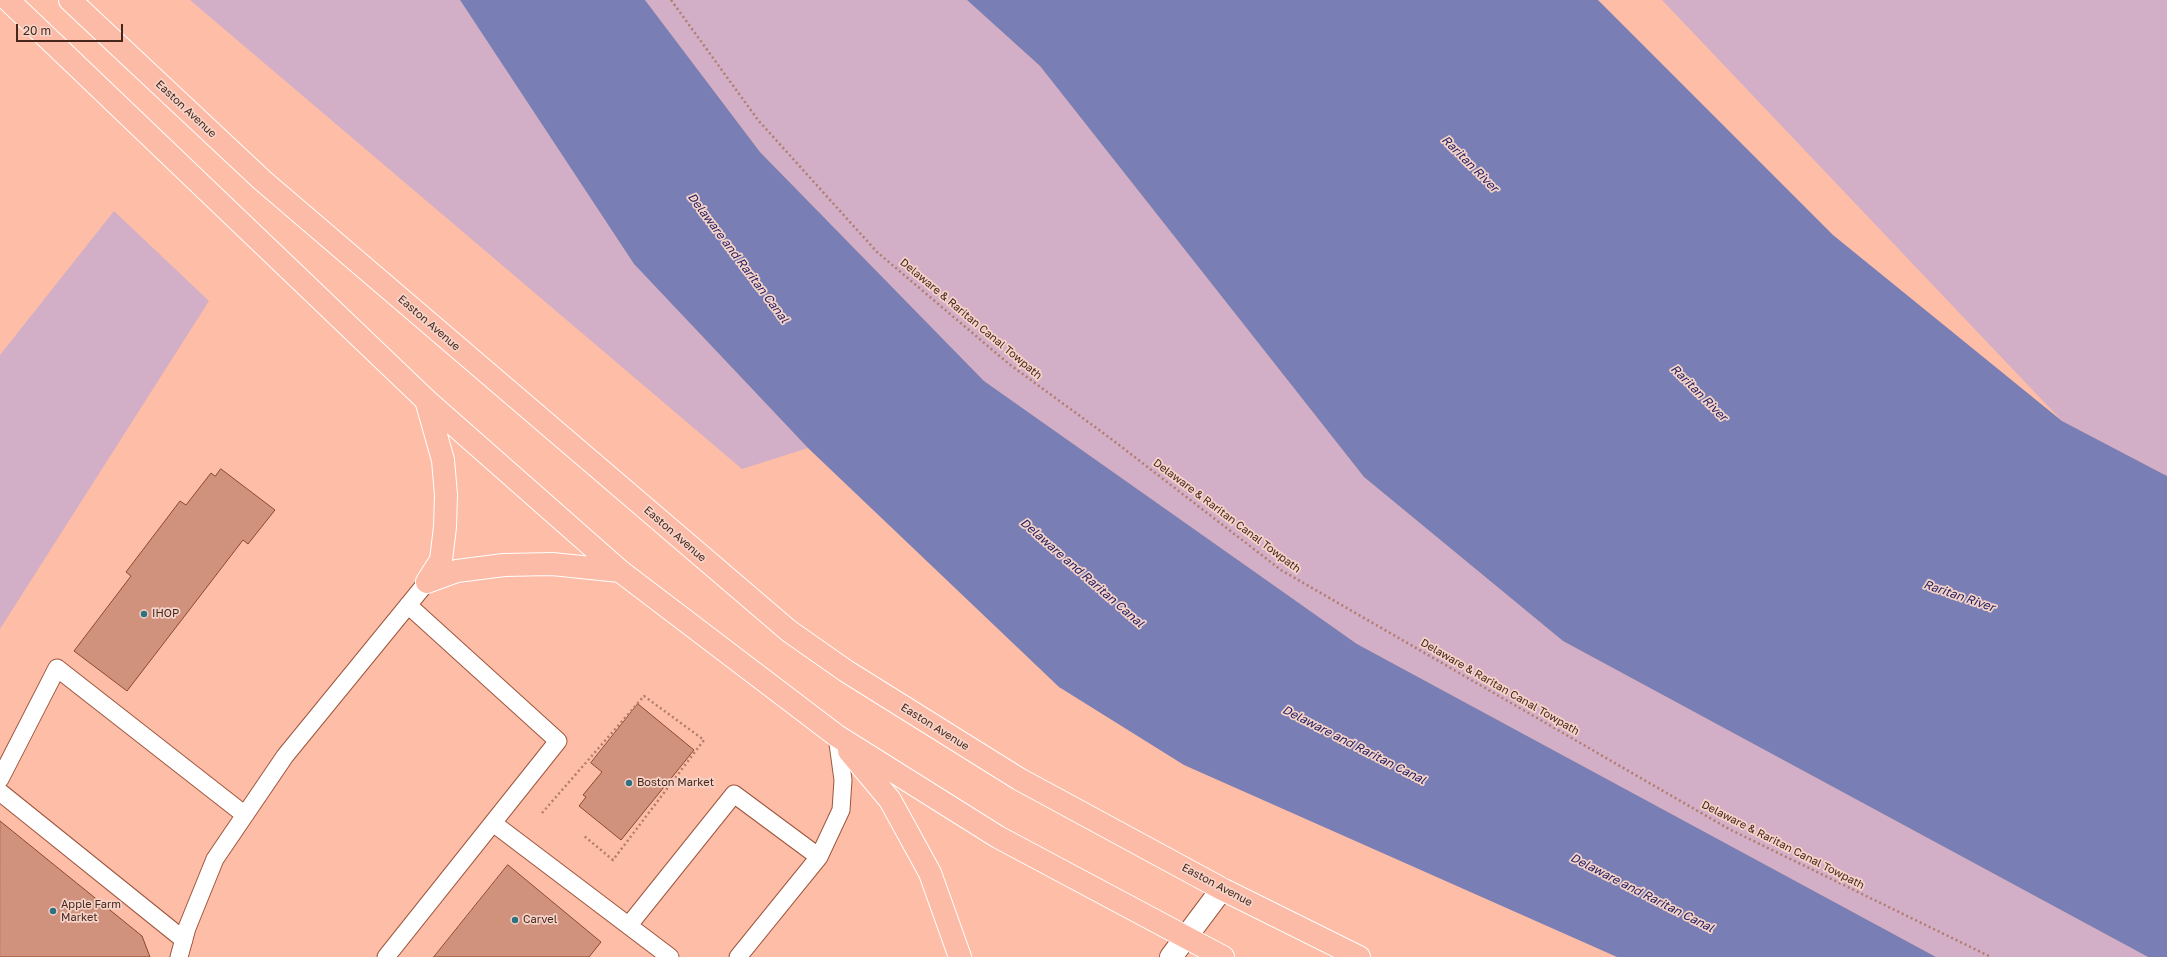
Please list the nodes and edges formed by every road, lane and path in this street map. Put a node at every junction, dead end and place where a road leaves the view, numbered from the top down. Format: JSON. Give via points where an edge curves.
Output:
{"nodes":[{"id":1,"x":8,"y":0,"type":"edge"},
{"id":2,"x":70,"y":0,"type":"edge"},
{"id":3,"x":671,"y":0,"type":"edge"},
{"id":4,"x":426,"y":400,"type":"junction"},
{"id":5,"x":620,"y":571,"type":"junction"},
{"id":6,"x":427,"y":582,"type":"junction"},
{"id":7,"x":408,"y":605,"type":"junction"},
{"id":8,"x":837,"y":736,"type":"junction"},
{"id":9,"x":0,"y":779,"type":"edge"},
{"id":10,"x":0,"y":792,"type":"edge"},
{"id":11,"x":542,"y":813,"type":"dead end"},
{"id":12,"x":245,"y":815,"type":"junction"},
{"id":13,"x":493,"y":823,"type":"junction"},
{"id":14,"x":583,"y":835,"type":"dead end"},
{"id":15,"x":819,"y":857,"type":"junction"},
{"id":16,"x":1222,"y":889,"type":"junction"},
{"id":17,"x":629,"y":926,"type":"junction"},
{"id":18,"x":1186,"y":938,"type":"junction"},
{"id":19,"x":184,"y":940,"type":"junction"},
{"id":20,"x":179,"y":957,"type":"edge"},
{"id":21,"x":386,"y":957,"type":"edge"},
{"id":22,"x":670,"y":957,"type":"edge"},
{"id":23,"x":738,"y":957,"type":"edge"},
{"id":24,"x":960,"y":957,"type":"edge"},
{"id":25,"x":1171,"y":957,"type":"edge"},
{"id":26,"x":1223,"y":957,"type":"edge"},
{"id":27,"x":1359,"y":957,"type":"edge"},
{"id":28,"x":1991,"y":957,"type":"edge"}],
"edges":[{"from":1,"to":4,"type":"main road"},
{"from":2,"to":16,"type":"main road","name":"Easton Avenue","via":[[262,180],[789,631],[846,671],[1019,779]]},
{"from":3,"to":28,"type":"path","name":"Delaware & Raritan Canal Towpath","via":[[758,120],[877,252],[1009,364],[1281,570],[1729,829]]},
{"from":4,"to":5,"type":"main road"},
{"from":4,"to":6,"type":"main road","via":[[443,460],[446,495],[440,560]]},
{"from":5,"to":6,"type":"main road","via":[[552,564],[504,565],[457,571]]},
{"from":5,"to":8,"type":"main road"},
{"from":6,"to":7,"type":"lane"},
{"from":7,"to":12,"type":"lane","via":[[285,756]]},
{"from":7,"to":13,"type":"lane","via":[[558,741]]},
{"from":8,"to":15,"type":"lane","via":[[843,780],[841,810]]},
{"from":8,"to":18,"type":"main road","via":[[998,837]]},
{"from":8,"to":24,"type":"main road","via":[[890,800],[930,873]]},
{"from":9,"to":12,"type":"lane","via":[[57,668]]},
{"from":10,"to":19,"type":"lane"},
{"from":11,"to":14,"type":"path","via":[[644,696],[704,740],[613,860]]},
{"from":12,"to":19,"type":"lane","via":[[215,859]]},
{"from":13,"to":17,"type":"lane"},
{"from":13,"to":21,"type":"lane"},
{"from":15,"to":17,"type":"lane","via":[[734,794]]},
{"from":15,"to":23,"type":"lane"},
{"from":16,"to":18,"type":"street"},
{"from":16,"to":27,"type":"main road","name":"Easton Avenue"},
{"from":17,"to":22,"type":"lane"},
{"from":18,"to":25,"type":"street"},
{"from":18,"to":26,"type":"main road"},
{"from":19,"to":20,"type":"lane"}]}
